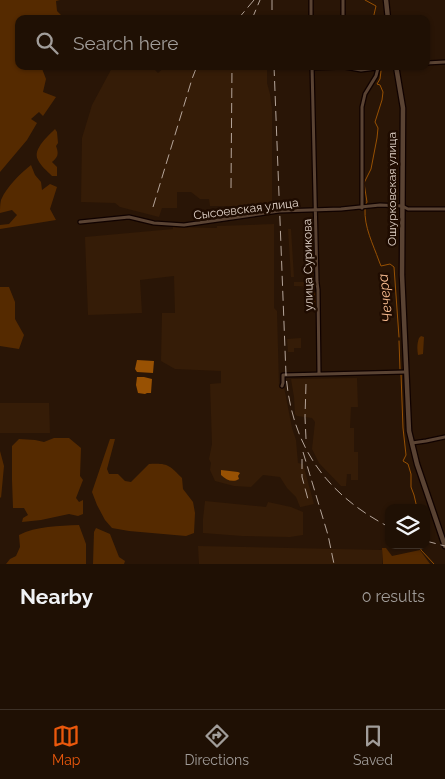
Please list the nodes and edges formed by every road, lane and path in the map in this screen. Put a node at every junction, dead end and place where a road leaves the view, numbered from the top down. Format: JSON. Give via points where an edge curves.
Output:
{"nodes":[{"id":1,"x":311,"y":0,"type":"edge"},
{"id":2,"x":343,"y":0,"type":"edge"},
{"id":3,"x":386,"y":0,"type":"edge"},
{"id":4,"x":311,"y":15,"type":"edge"},
{"id":5,"x":343,"y":15,"type":"edge"},
{"id":6,"x":388,"y":15,"type":"edge"},
{"id":7,"x":445,"y":62,"type":"edge"},
{"id":8,"x":430,"y":63,"type":"edge"},
{"id":9,"x":312,"y":70,"type":"edge"},
{"id":10,"x":378,"y":70,"type":"edge"},
{"id":11,"x":397,"y":70,"type":"edge"},
{"id":12,"x":402,"y":206,"type":"junction"},
{"id":13,"x":362,"y":208,"type":"junction"},
{"id":14,"x":445,"y":209,"type":"edge"},
{"id":15,"x":316,"y":210,"type":"junction"},
{"id":16,"x":80,"y":222,"type":"dead end"},
{"id":17,"x":406,"y":372,"type":"junction"},
{"id":18,"x":319,"y":374,"type":"junction"},
{"id":19,"x":282,"y":386,"type":"dead end"},
{"id":20,"x":445,"y":437,"type":"edge"},
{"id":21,"x":412,"y":442,"type":"junction"},
{"id":22,"x":443,"y":534,"type":"edge"},
{"id":23,"x":445,"y":546,"type":"edge"}],
"edges":[{"from":1,"to":4,"type":"street"},
{"from":2,"to":5,"type":"street"},
{"from":3,"to":6,"type":"street"},
{"from":7,"to":8,"type":"street"},
{"from":9,"to":15,"type":"street","name":"улица Сурикова"},
{"from":10,"to":13,"type":"street","via":[[362,107]]},
{"from":11,"to":12,"type":"street","name":"Ошурковская улица","via":[[403,108]]},
{"from":12,"to":13,"type":"street","name":"Сысоевская улица"},
{"from":12,"to":14,"type":"street","name":"Сысоевская улица","via":[[408,209]]},
{"from":12,"to":17,"type":"street","name":"Ошурковская улица"},
{"from":13,"to":15,"type":"street","name":"Сысоевская улица"},
{"from":15,"to":16,"type":"street","name":"Сысоевская улица","via":[[271,212],[184,225],[130,217]]},
{"from":15,"to":18,"type":"street","name":"улица Сурикова"},
{"from":17,"to":18,"type":"street"},
{"from":17,"to":21,"type":"street","name":"Ошурковская улица"},
{"from":18,"to":19,"type":"street","via":[[283,375]]},
{"from":20,"to":21,"type":"street"},
{"from":21,"to":22,"type":"street","name":"Ошурковская улица"},
{"from":22,"to":23,"type":"street","name":"Ошурковская улица"}]}
